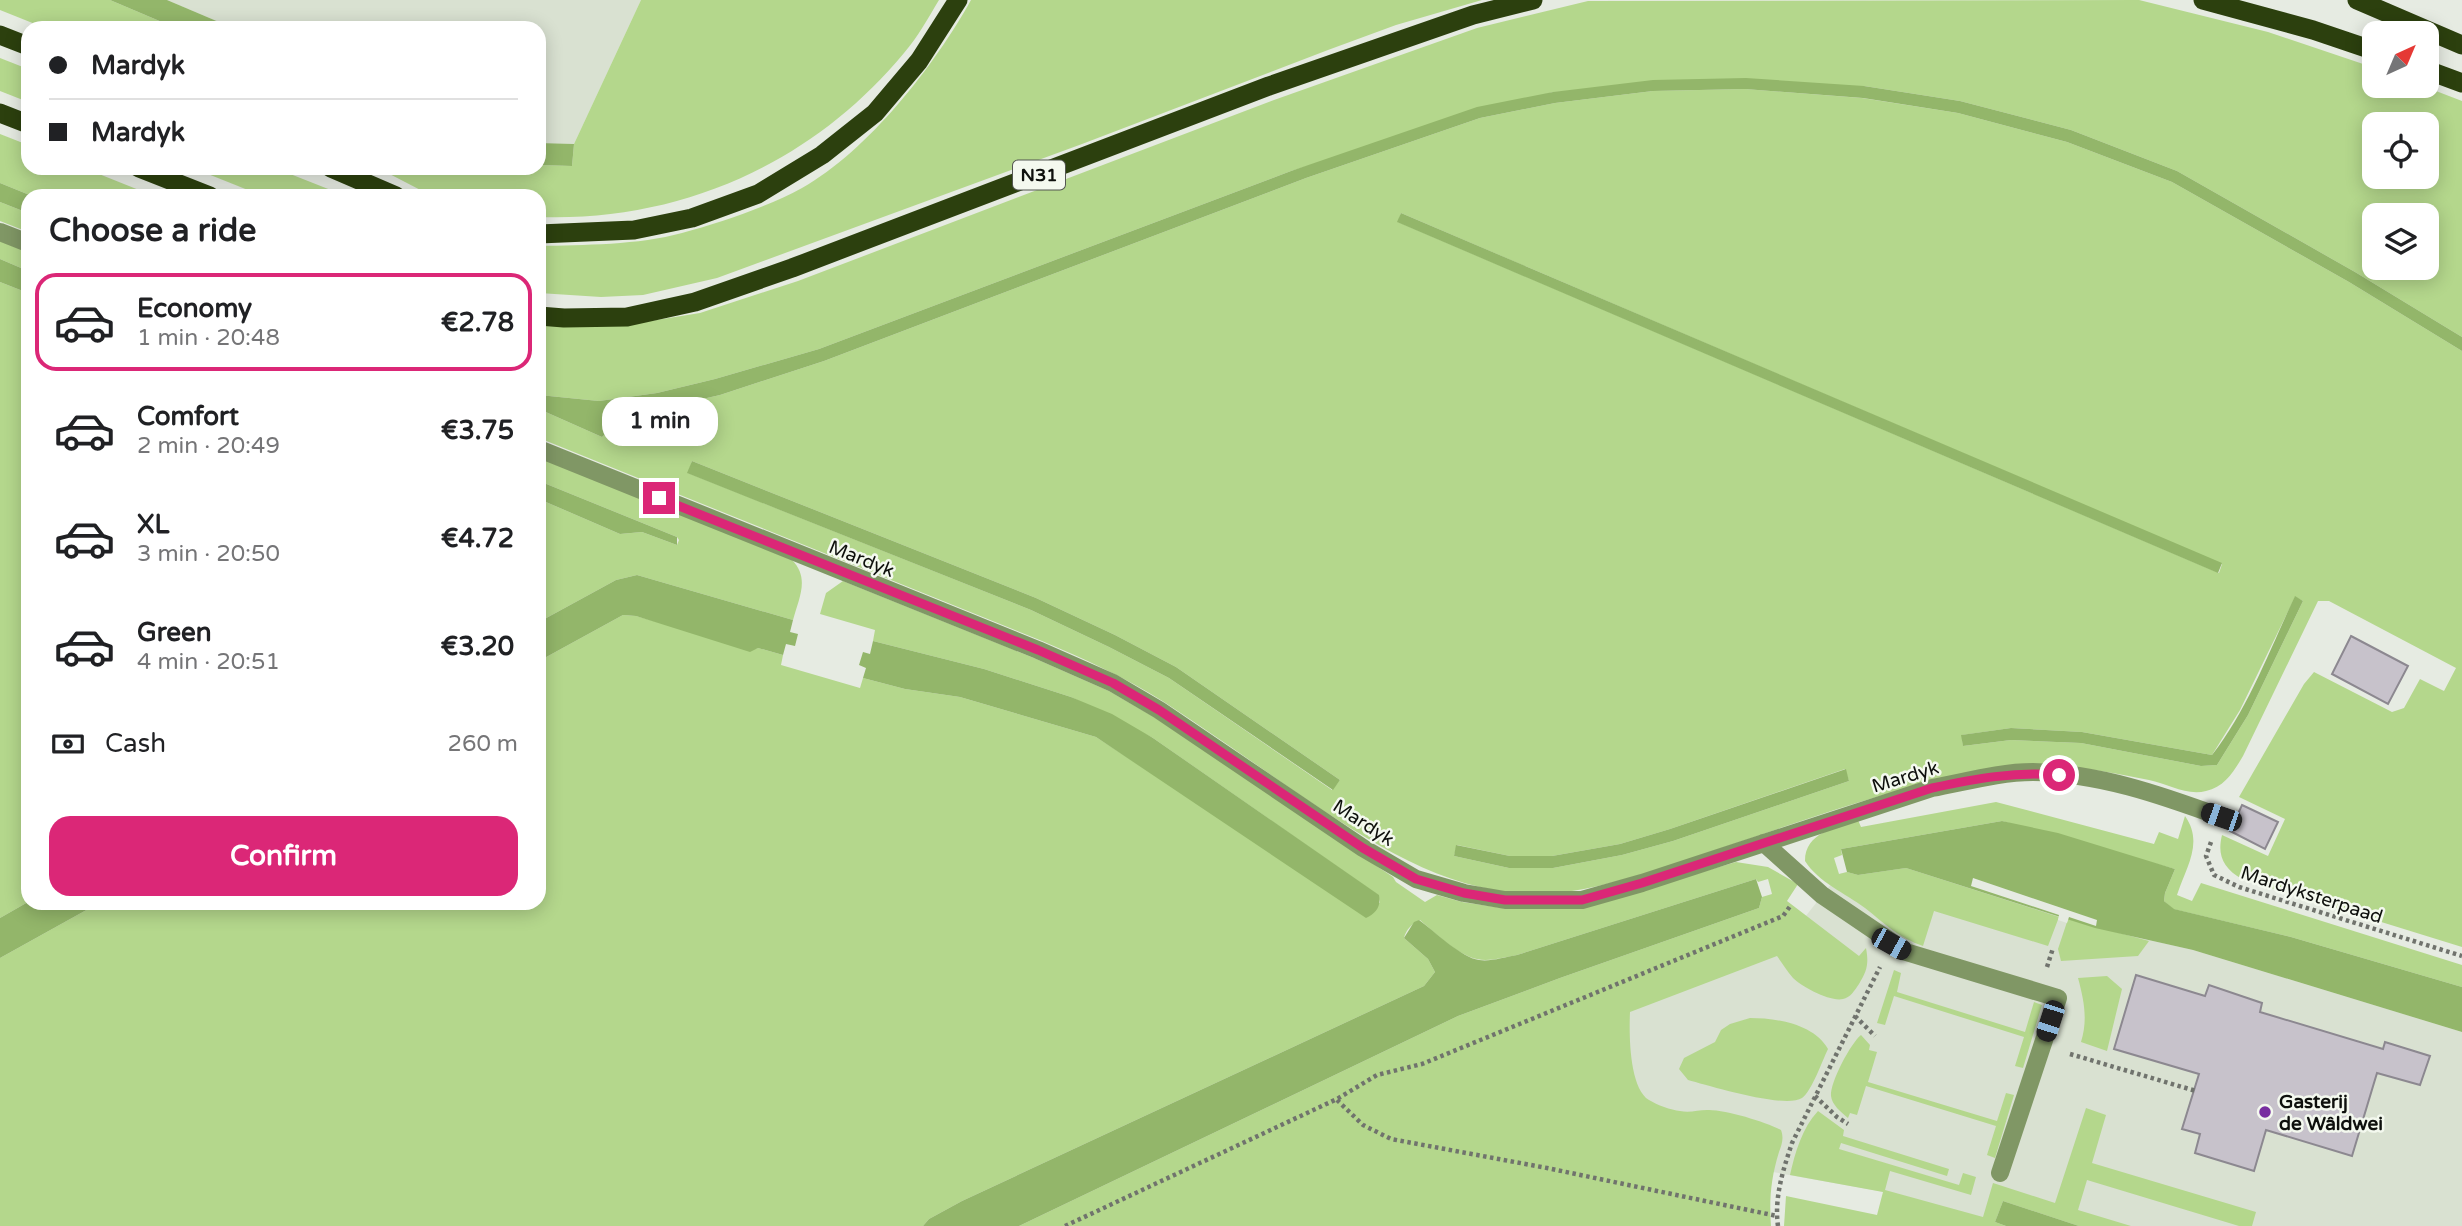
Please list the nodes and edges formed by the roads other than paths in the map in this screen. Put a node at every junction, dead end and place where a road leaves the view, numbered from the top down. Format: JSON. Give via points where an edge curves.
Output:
{"nodes":[{"id":1,"x":958,"y":0,"type":"edge"},
{"id":2,"x":1533,"y":0,"type":"edge"},
{"id":3,"x":2203,"y":0,"type":"edge"},
{"id":4,"x":2357,"y":0,"type":"edge"},
{"id":5,"x":0,"y":34,"type":"edge"},
{"id":6,"x":21,"y":43,"type":"edge"},
{"id":7,"x":2462,"y":45,"type":"edge"},
{"id":8,"x":2362,"y":47,"type":"edge"},
{"id":9,"x":2440,"y":75,"type":"edge"},
{"id":10,"x":2462,"y":83,"type":"edge"},
{"id":11,"x":0,"y":113,"type":"edge"},
{"id":12,"x":21,"y":121,"type":"edge"},
{"id":13,"x":157,"y":175,"type":"edge"},
{"id":14,"x":347,"y":175,"type":"edge"},
{"id":15,"x":192,"y":189,"type":"edge"},
{"id":16,"x":380,"y":189,"type":"edge"},
{"id":17,"x":0,"y":232,"type":"edge"},
{"id":18,"x":546,"y":234,"type":"edge"},
{"id":19,"x":21,"y":240,"type":"edge"},
{"id":20,"x":546,"y":317,"type":"edge"},
{"id":21,"x":546,"y":452,"type":"edge"},
{"id":22,"x":2221,"y":817,"type":"road end"},
{"id":23,"x":1764,"y":843,"type":"junction"},
{"id":24,"x":2000,"y":1173,"type":"dead end"}],
"edges":[{"from":1,"to":18,"type":"highway","via":[[919,61],[875,113],[822,155],[758,194],[692,218],[635,230]]},
{"from":2,"to":20,"type":"highway","number":"N31","via":[[1473,15],[1282,82],[695,302],[627,317]]},
{"from":3,"to":8,"type":"highway"},
{"from":4,"to":7,"type":"highway"},
{"from":5,"to":6,"type":"highway"},
{"from":9,"to":10,"type":"highway"},
{"from":11,"to":12,"type":"highway"},
{"from":13,"to":15,"type":"highway"},
{"from":14,"to":16,"type":"highway"},
{"from":17,"to":19,"type":"street"},
{"from":21,"to":23,"type":"street","name":"Mardyk","via":[[1113,683],[1416,879],[1505,900],[1582,900]]},
{"from":22,"to":23,"type":"street","name":"Mardyk","via":[[2151,792],[2086,777],[2032,772],[1932,788]]},
{"from":23,"to":24,"type":"street","via":[[1822,895],[1906,952],[2058,998]]}]}
